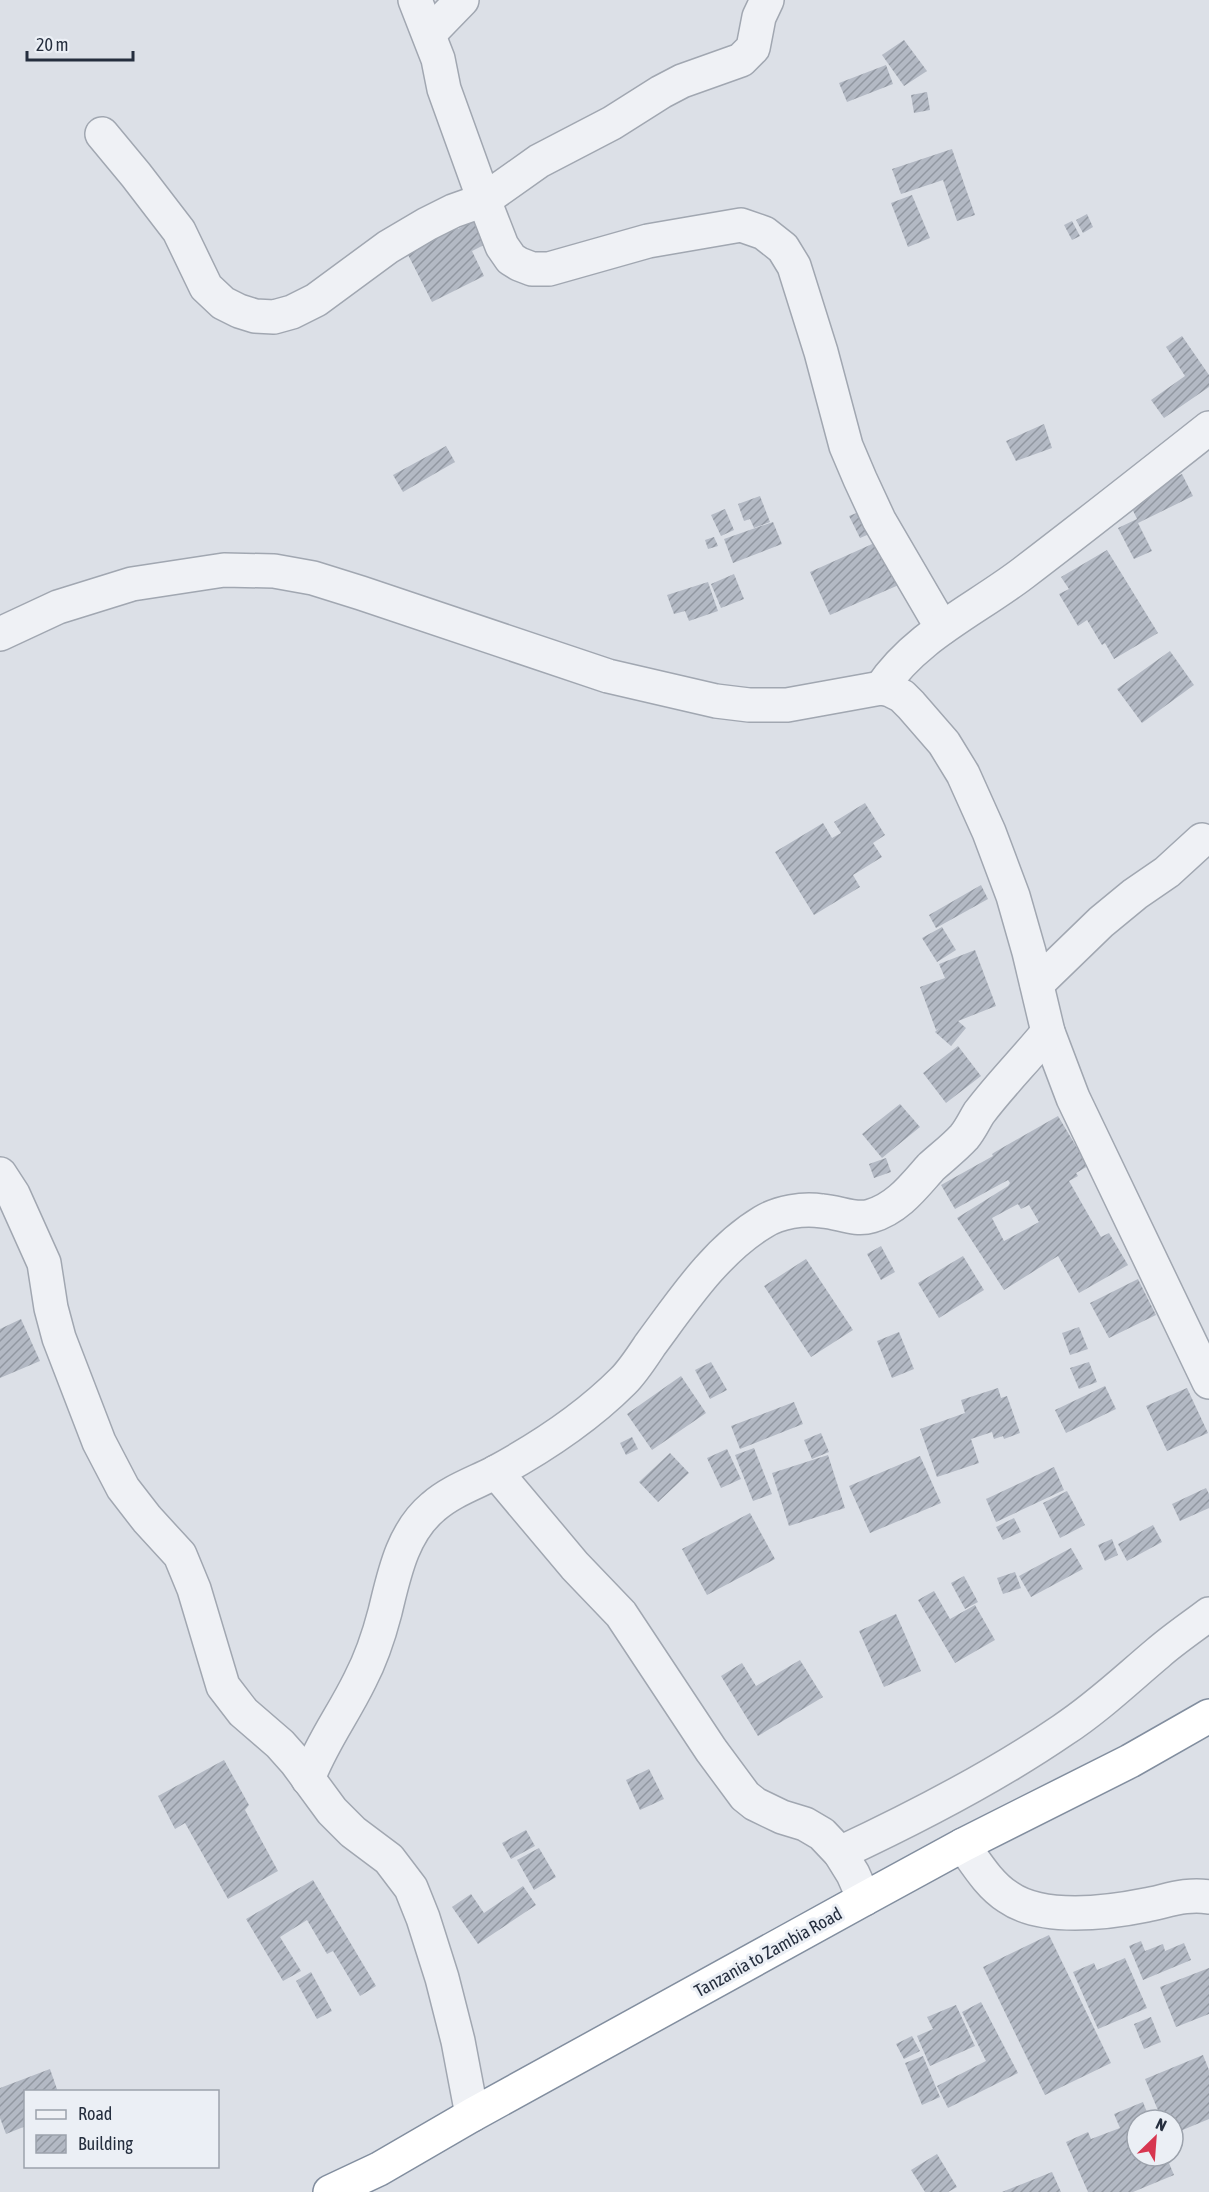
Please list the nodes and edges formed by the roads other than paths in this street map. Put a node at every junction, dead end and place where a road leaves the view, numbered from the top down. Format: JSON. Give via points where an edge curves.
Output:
{"nodes":[{"id":1,"x":415,"y":0,"type":"edge"},
{"id":2,"x":462,"y":0,"type":"edge"},
{"id":3,"x":767,"y":0,"type":"edge"},
{"id":4,"x":429,"y":34,"type":"junction"},
{"id":5,"x":102,"y":134,"type":"dead end"},
{"id":6,"x":484,"y":200,"type":"junction"},
{"id":7,"x":1209,"y":428,"type":"edge"},
{"id":8,"x":942,"y":628,"type":"junction"},
{"id":9,"x":0,"y":634,"type":"edge"},
{"id":10,"x":881,"y":688,"type":"junction"},
{"id":11,"x":1202,"y":840,"type":"dead end"},
{"id":12,"x":1037,"y":984,"type":"junction"},
{"id":13,"x":1048,"y":1032,"type":"junction"},
{"id":14,"x":0,"y":1174,"type":"edge"},
{"id":15,"x":1209,"y":1382,"type":"edge"},
{"id":16,"x":496,"y":1472,"type":"junction"},
{"id":17,"x":1209,"y":1614,"type":"edge"},
{"id":18,"x":1209,"y":1716,"type":"edge"},
{"id":19,"x":308,"y":1779,"type":"junction"},
{"id":20,"x":963,"y":1845,"type":"junction"},
{"id":21,"x":840,"y":1853,"type":"junction"},
{"id":22,"x":1209,"y":1898,"type":"edge"},
{"id":23,"x":864,"y":1899,"type":"junction"},
{"id":24,"x":472,"y":2115,"type":"junction"},
{"id":25,"x":330,"y":2192,"type":"edge"}],
"edges":[{"from":1,"to":4,"type":"street"},
{"from":2,"to":4,"type":"street"},
{"from":3,"to":6,"type":"street","via":[[753,48],[741,60],[661,92],[539,161]]},
{"from":4,"to":6,"type":"street","via":[[444,89]]},
{"from":5,"to":6,"type":"street","via":[[179,231],[207,286],[223,303],[255,316],[274,317],[316,300],[388,247],[453,211]]},
{"from":6,"to":8,"type":"street","via":[[502,246],[511,259],[525,267],[549,269],[648,241],[741,225],[764,233],[783,248],[794,266],[846,446],[879,520]]},
{"from":7,"to":8,"type":"street","via":[[1020,576]]},
{"from":8,"to":10,"type":"street","via":[[904,659]]},
{"from":9,"to":10,"type":"street","via":[[58,607],[132,584],[224,570],[274,571],[361,592],[608,676],[716,701],[787,705]]},
{"from":10,"to":12,"type":"street","via":[[902,696],[911,705],[963,774],[1013,896]]},
{"from":11,"to":12,"type":"street","via":[[1101,922]]},
{"from":12,"to":13,"type":"street"},
{"from":13,"to":15,"type":"street","via":[[1101,1159]]},
{"from":13,"to":16,"type":"street","via":[[965,1135],[893,1206],[862,1218],[808,1210],[761,1222],[732,1245],[699,1282],[625,1380],[545,1444]]},
{"from":14,"to":19,"type":"street","via":[[44,1263],[59,1338],[99,1442],[123,1488],[180,1555],[223,1686]]},
{"from":16,"to":19,"type":"street","via":[[450,1494],[413,1530],[393,1575],[375,1644],[360,1681],[327,1736]]},
{"from":16,"to":21,"type":"street","via":[[621,1614],[745,1796],[782,1817],[816,1829]]},
{"from":17,"to":21,"type":"street","via":[[1064,1730],[905,1823]]},
{"from":18,"to":20,"type":"highway","name":"Tanzania to Zambia Road","via":[[1130,1761]]},
{"from":19,"to":24,"type":"street","via":[[332,1811],[389,1859],[411,1888],[444,1988]]},
{"from":20,"to":22,"type":"street","via":[[1008,1898],[1034,1909],[1073,1913],[1113,1911],[1188,1896]]},
{"from":20,"to":23,"type":"highway","name":"Tanzania to Zambia Road"},
{"from":21,"to":23,"type":"street"},
{"from":23,"to":24,"type":"highway","name":"Tanzania to Zambia Road"},
{"from":24,"to":25,"type":"highway","name":"Tanzania to Zambia Road","via":[[379,2169]]}]}
